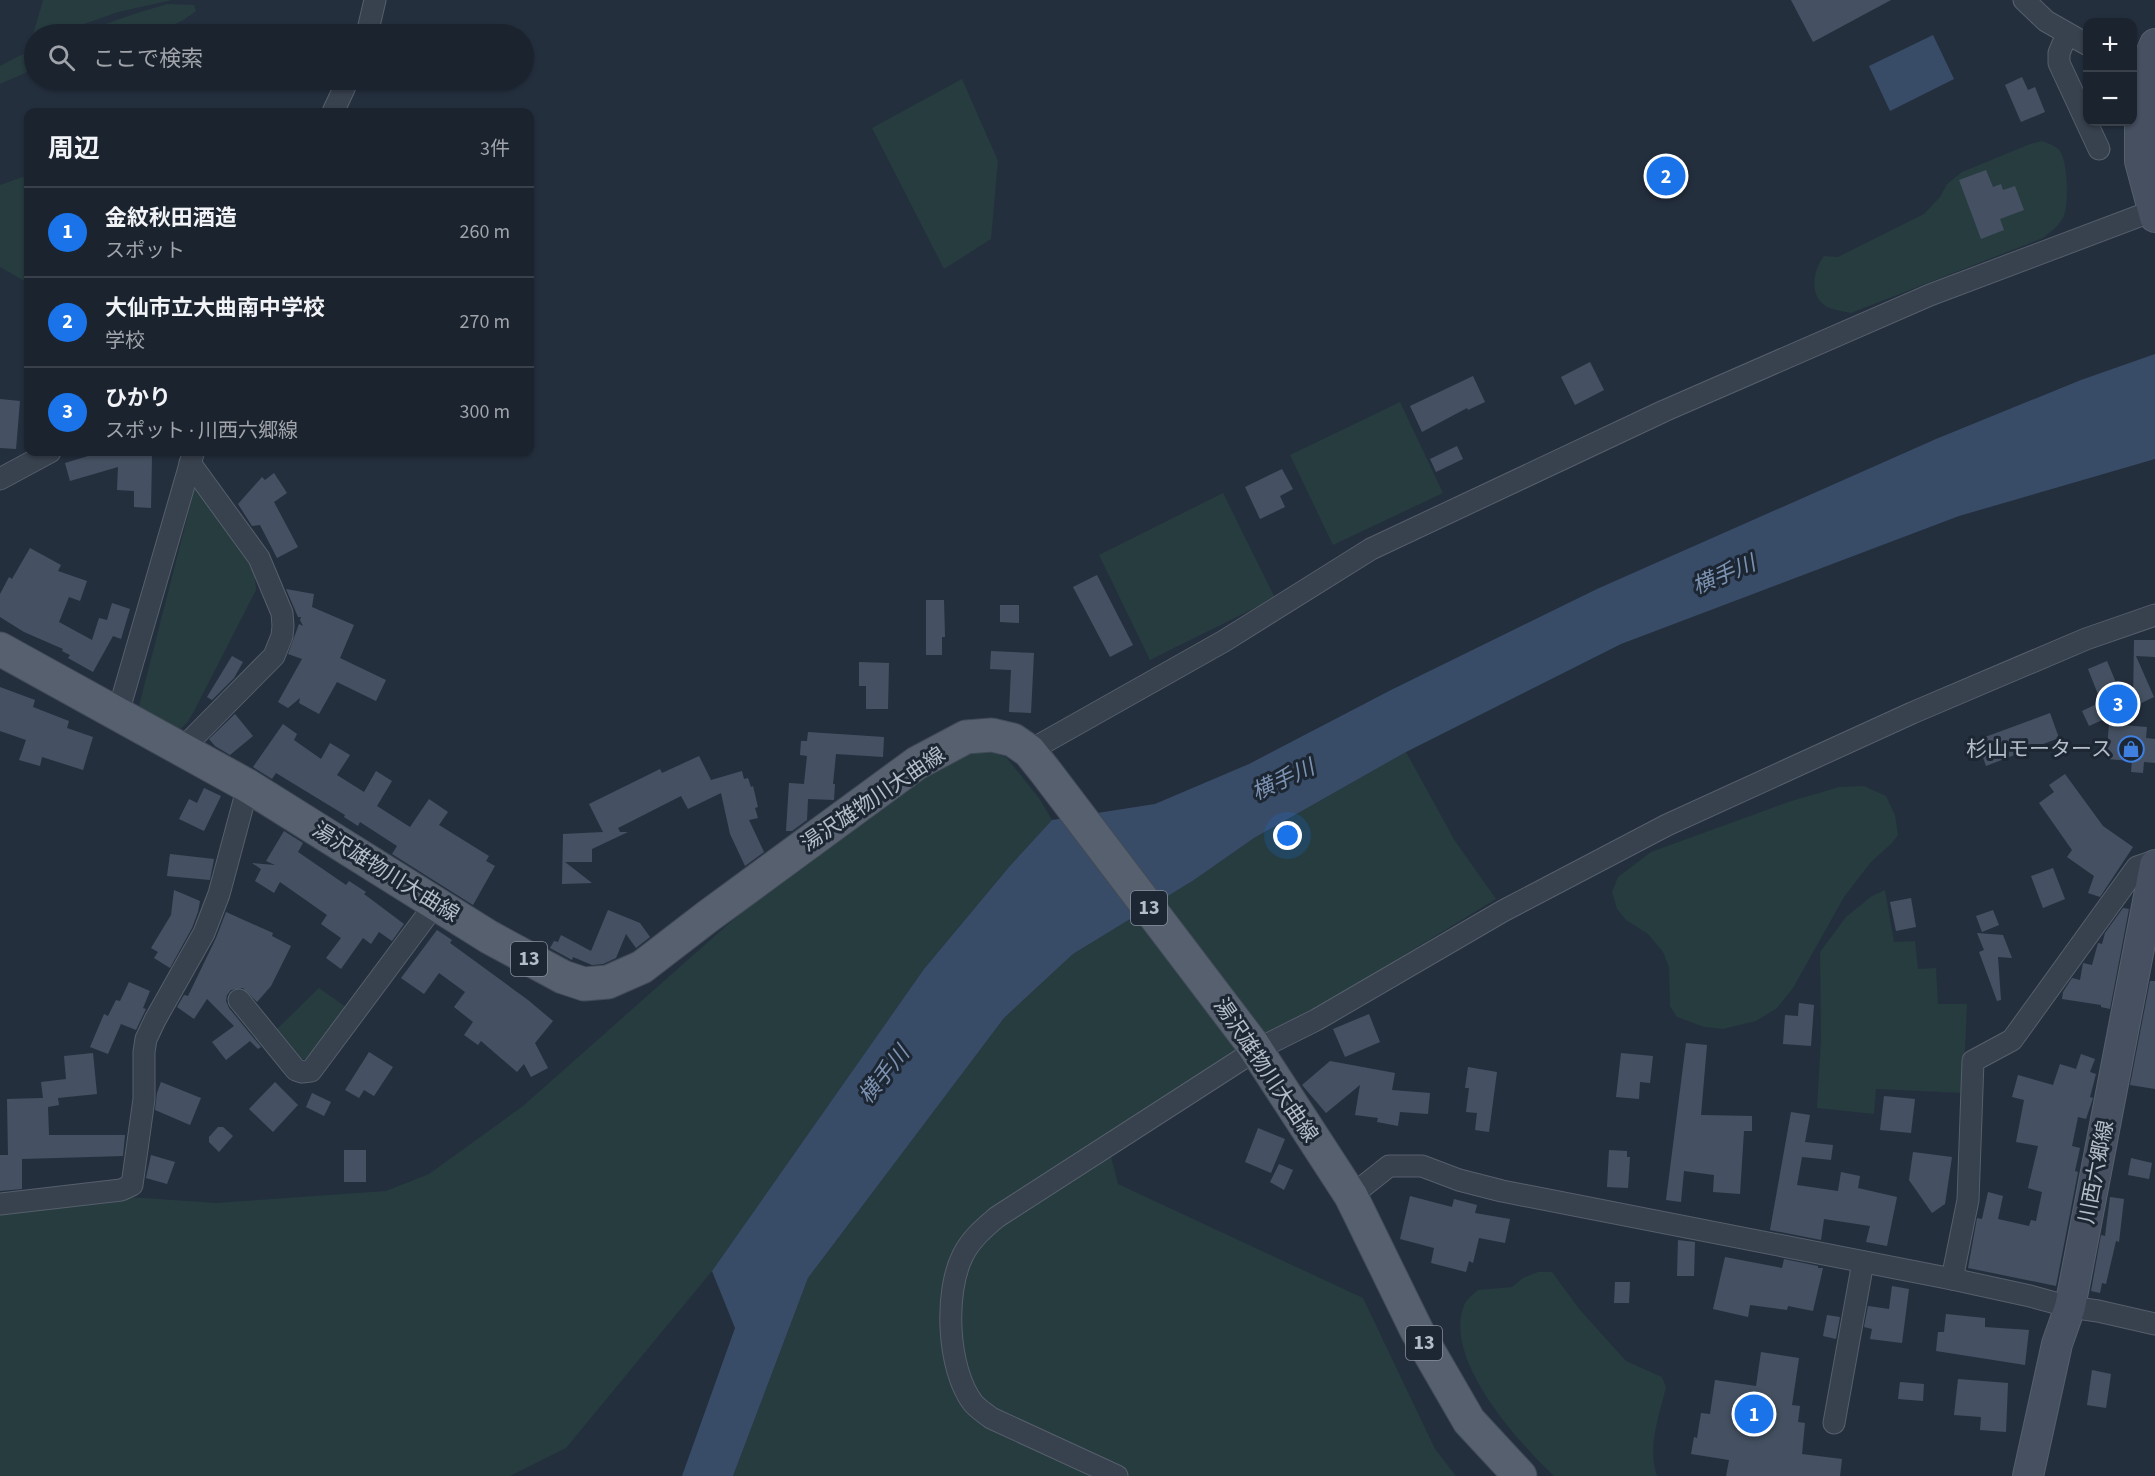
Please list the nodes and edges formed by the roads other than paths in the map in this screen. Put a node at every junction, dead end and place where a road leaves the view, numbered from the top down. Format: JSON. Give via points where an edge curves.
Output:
{"nodes":[{"id":1,"x":375,"y":0,"type":"edge"},
{"id":2,"x":2024,"y":0,"type":"edge"},
{"id":3,"x":369,"y":24,"type":"edge"},
{"id":4,"x":2067,"y":34,"type":"junction"},
{"id":5,"x":2083,"y":42,"type":"edge"},
{"id":6,"x":2145,"y":54,"type":"edge"},
{"id":7,"x":343,"y":90,"type":"edge"},
{"id":8,"x":335,"y":108,"type":"edge"},
{"id":9,"x":2099,"y":149,"type":"dead end"},
{"id":10,"x":2154,"y":213,"type":"edge"},
{"id":11,"x":43,"y":456,"type":"edge"},
{"id":12,"x":192,"y":457,"type":"edge"},
{"id":13,"x":0,"y":479,"type":"edge"},
{"id":14,"x":2155,"y":615,"type":"edge"},
{"id":15,"x":0,"y":649,"type":"edge"},
{"id":16,"x":118,"y":713,"type":"junction"},
{"id":17,"x":182,"y":749,"type":"junction"},
{"id":18,"x":1037,"y":761,"type":"junction"},
{"id":19,"x":249,"y":786,"type":"junction"},
{"id":20,"x":2155,"y":863,"type":"edge"},
{"id":21,"x":436,"y":903,"type":"junction"},
{"id":22,"x":239,"y":1000,"type":"dead end"},
{"id":23,"x":1255,"y":1048,"type":"junction"},
{"id":24,"x":1351,"y":1196,"type":"junction"},
{"id":25,"x":0,"y":1204,"type":"edge"},
{"id":26,"x":1863,"y":1262,"type":"junction"},
{"id":27,"x":1952,"y":1279,"type":"junction"},
{"id":28,"x":2070,"y":1307,"type":"junction"},
{"id":29,"x":2155,"y":1324,"type":"edge"},
{"id":30,"x":1834,"y":1423,"type":"dead end"},
{"id":31,"x":1117,"y":1476,"type":"edge"},
{"id":32,"x":1520,"y":1476,"type":"edge"},
{"id":33,"x":2028,"y":1476,"type":"edge"}],
"edges":[{"from":1,"to":3,"type":"street"},
{"from":2,"to":4,"type":"street"},
{"from":4,"to":5,"type":"street"},
{"from":4,"to":9,"type":"street","via":[[2059,63]]},
{"from":6,"to":10,"type":"main road","via":[[2140,161]]},
{"from":7,"to":8,"type":"street"},
{"from":10,"to":18,"type":"street","via":[[1930,295],[1664,411],[1371,549]]},
{"from":11,"to":13,"type":"street"},
{"from":12,"to":16,"type":"street"},
{"from":12,"to":17,"type":"street","via":[[259,558],[283,626],[274,656]]},
{"from":14,"to":23,"type":"street","via":[[2086,639],[1912,712],[1667,825],[1503,911],[1316,1020]]},
{"from":15,"to":16,"type":"main road","name":"湯沢雄物川大曲線","number":"13"},
{"from":16,"to":17,"type":"main road","name":"湯沢雄物川大曲線","number":"13"},
{"from":17,"to":19,"type":"main road","name":"湯沢雄物川大曲線","number":"13"},
{"from":18,"to":21,"type":"main road","name":"湯沢雄物川大曲線","number":"13","via":[[1013,740],[992,735],[966,737],[918,763],[642,968],[608,982],[584,984],[562,977]]},
{"from":18,"to":23,"type":"main road","name":"湯沢雄物川大曲線","number":"13"},
{"from":19,"to":21,"type":"main road","name":"湯沢雄物川大曲線","number":"13"},
{"from":19,"to":25,"type":"street","via":[[204,933],[146,1039],[144,1099],[132,1185],[121,1190]]},
{"from":20,"to":27,"type":"street","via":[[2137,867],[2012,1040],[1973,1060],[1968,1200]]},
{"from":20,"to":28,"type":"main road","name":"川西六郷線"},
{"from":21,"to":22,"type":"street","via":[[311,1071],[296,1070]]},
{"from":23,"to":24,"type":"main road","name":"湯沢雄物川大曲線","number":"13"},
{"from":23,"to":31,"type":"street","via":[[997,1217],[976,1235],[955,1276],[951,1324],[954,1351],[961,1380],[973,1403],[991,1418]]},
{"from":24,"to":26,"type":"street","via":[[1389,1166],[1422,1166],[1502,1191]]},
{"from":24,"to":32,"type":"main road","name":"湯沢雄物川大曲線","number":"13","via":[[1417,1331],[1469,1421]]},
{"from":26,"to":27,"type":"street"},
{"from":26,"to":30,"type":"street"},
{"from":27,"to":28,"type":"street"},
{"from":28,"to":29,"type":"street"},
{"from":28,"to":33,"type":"main road","name":"川西六郷線","via":[[2057,1344]]}]}
